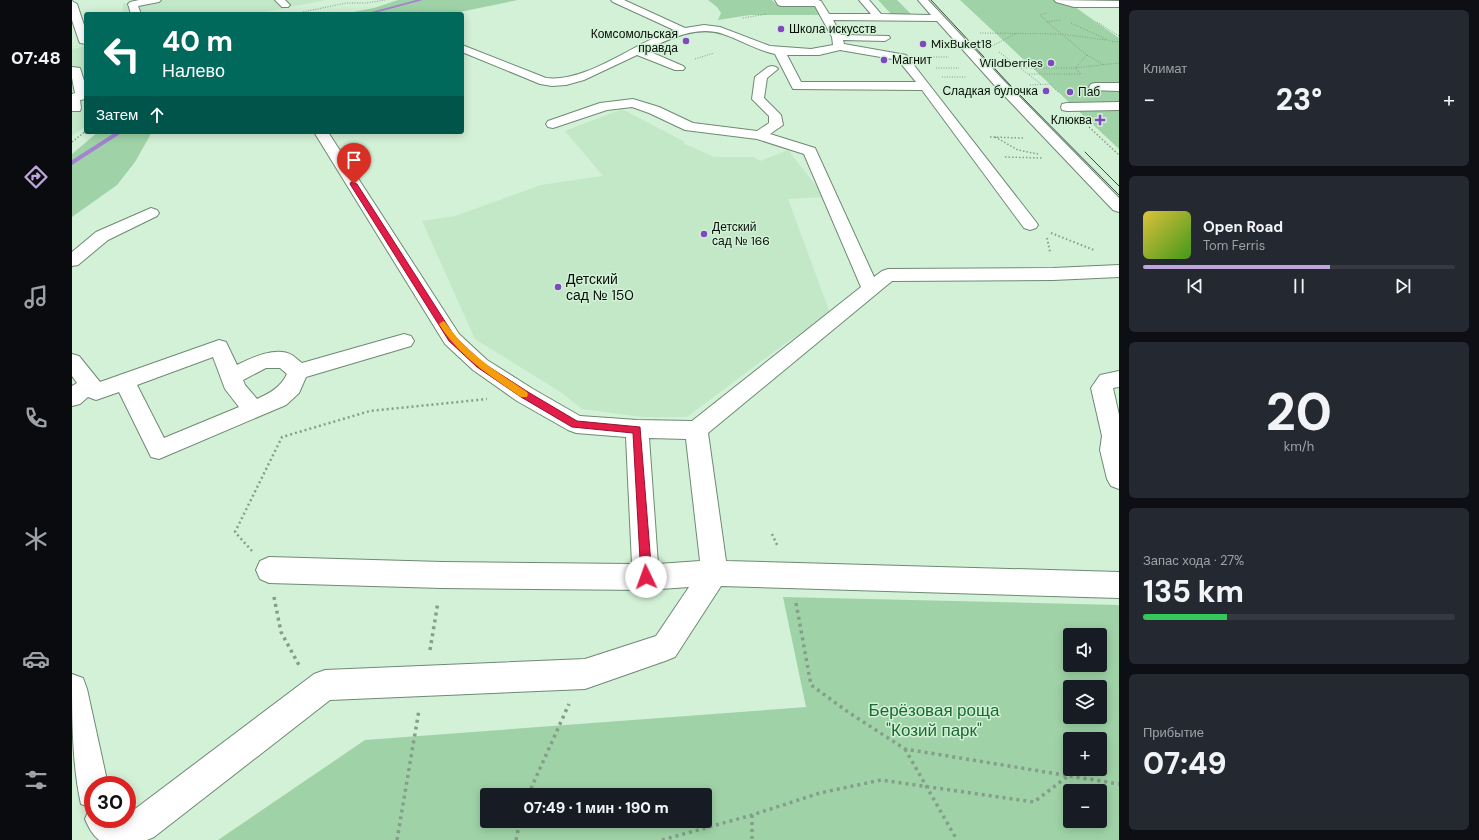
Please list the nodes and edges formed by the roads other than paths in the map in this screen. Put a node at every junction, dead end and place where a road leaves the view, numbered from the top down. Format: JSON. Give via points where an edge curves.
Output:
{"nodes":[{"id":1,"x":156,"y":0,"type":"edge"},
{"id":2,"x":616,"y":0,"type":"edge"},
{"id":3,"x":780,"y":0,"type":"edge"},
{"id":4,"x":864,"y":0,"type":"edge"},
{"id":5,"x":923,"y":0,"type":"edge"},
{"id":6,"x":1059,"y":0,"type":"edge"},
{"id":7,"x":137,"y":2,"type":"edge"},
{"id":8,"x":72,"y":4,"type":"edge"},
{"id":9,"x":1119,"y":4,"type":"edge"},
{"id":10,"x":136,"y":12,"type":"edge"},
{"id":11,"x":826,"y":17,"type":"junction"},
{"id":12,"x":878,"y":17,"type":"junction"},
{"id":13,"x":940,"y":18,"type":"junction"},
{"id":14,"x":684,"y":31,"type":"junction"},
{"id":15,"x":885,"y":38,"type":"dead end"},
{"id":16,"x":84,"y":41,"type":"dead end"},
{"id":17,"x":838,"y":42,"type":"junction"},
{"id":18,"x":464,"y":49,"type":"edge"},
{"id":19,"x":638,"y":51,"type":"junction"},
{"id":20,"x":780,"y":52,"type":"junction"},
{"id":21,"x":679,"y":68,"type":"dead end"},
{"id":22,"x":772,"y":69,"type":"dead end"},
{"id":23,"x":72,"y":71,"type":"edge"},
{"id":24,"x":918,"y":77,"type":"junction"},
{"id":25,"x":1095,"y":87,"type":"dead end"},
{"id":26,"x":1119,"y":87,"type":"edge"},
{"id":27,"x":1119,"y":106,"type":"edge"},
{"id":28,"x":1067,"y":107,"type":"dead end"},
{"id":29,"x":75,"y":108,"type":"dead end"},
{"id":30,"x":553,"y":124,"type":"dead end"},
{"id":31,"x":322,"y":134,"type":"edge"},
{"id":32,"x":759,"y":135,"type":"junction"},
{"id":33,"x":1119,"y":207,"type":"edge"},
{"id":34,"x":151,"y":213,"type":"dead end"},
{"id":35,"x":1030,"y":225,"type":"road end"},
{"id":36,"x":72,"y":261,"type":"edge"},
{"id":37,"x":1119,"y":271,"type":"edge"},
{"id":38,"x":871,"y":289,"type":"junction"},
{"id":39,"x":404,"y":341,"type":"dead end"},
{"id":40,"x":72,"y":361,"type":"edge"},
{"id":41,"x":298,"y":372,"type":"junction"},
{"id":42,"x":231,"y":376,"type":"junction"},
{"id":43,"x":1119,"y":379,"type":"edge"},
{"id":44,"x":124,"y":381,"type":"junction"},
{"id":45,"x":90,"y":384,"type":"junction"},
{"id":46,"x":72,"y":398,"type":"edge"},
{"id":47,"x":254,"y":410,"type":"junction"},
{"id":48,"x":637,"y":429,"type":"junction"},
{"id":49,"x":696,"y":430,"type":"junction"},
{"id":50,"x":1116,"y":436,"type":"edge"},
{"id":51,"x":1119,"y":478,"type":"edge"},
{"id":52,"x":269,"y":570,"type":"road end"},
{"id":53,"x":714,"y":573,"type":"junction"},
{"id":54,"x":646,"y":577,"type":"junction"},
{"id":55,"x":1119,"y":585,"type":"edge"},
{"id":56,"x":72,"y":689,"type":"edge"},
{"id":57,"x":90,"y":776,"type":"edge"},
{"id":58,"x":136,"y":827,"type":"edge"},
{"id":59,"x":110,"y":828,"type":"edge"},
{"id":60,"x":134,"y":828,"type":"edge"}],
"edges":[{"from":1,"to":7,"type":"street"},
{"from":2,"to":14,"type":"street"},
{"from":3,"to":11,"type":"street","via":[[782,3],[818,3]]},
{"from":4,"to":12,"type":"street"},
{"from":5,"to":13,"type":"street"},
{"from":6,"to":9,"type":"street","via":[[1074,4]]},
{"from":7,"to":10,"type":"street"},
{"from":8,"to":16,"type":"street"},
{"from":11,"to":12,"type":"street"},
{"from":11,"to":17,"type":"street"},
{"from":12,"to":13,"type":"street"},
{"from":13,"to":33,"type":"street"},
{"from":14,"to":19,"type":"street","via":[[662,38]]},
{"from":14,"to":20,"type":"street","via":[[712,28]]},
{"from":15,"to":17,"type":"street"},
{"from":17,"to":20,"type":"street","via":[[829,51]]},
{"from":17,"to":24,"type":"street","via":[[902,58]]},
{"from":18,"to":19,"type":"street","via":[[555,83],[580,78]]},
{"from":19,"to":21,"type":"street"},
{"from":20,"to":24,"type":"street","via":[[797,86]]},
{"from":22,"to":32,"type":"street","via":[[762,77],[758,99],[775,115],[776,125]]},
{"from":23,"to":29,"type":"street","via":[[76,70],[82,96],[73,97]]},
{"from":24,"to":35,"type":"street"},
{"from":25,"to":26,"type":"street"},
{"from":27,"to":28,"type":"street"},
{"from":30,"to":32,"type":"street","via":[[605,106],[633,103],[690,127]]},
{"from":31,"to":48,"type":"street","via":[[452,339],[480,365],[524,395],[576,424]]},
{"from":32,"to":38,"type":"street","via":[[810,152]]},
{"from":34,"to":36,"type":"street","via":[[102,236]]},
{"from":37,"to":38,"type":"street","via":[[888,275]]},
{"from":38,"to":49,"type":"street"},
{"from":39,"to":41,"type":"street"},
{"from":40,"to":45,"type":"street"},
{"from":41,"to":42,"type":"street","via":[[285,360],[263,361]]},
{"from":41,"to":47,"type":"street","via":[[292,387],[278,399]]},
{"from":42,"to":44,"type":"street","via":[[219,347]]},
{"from":42,"to":47,"type":"street","via":[[236,389]]},
{"from":43,"to":50,"type":"street","via":[[1108,380],[1102,388]]},
{"from":44,"to":45,"type":"street","via":[[96,392]]},
{"from":44,"to":47,"type":"street","via":[[159,450]]},
{"from":45,"to":46,"type":"street"},
{"from":48,"to":49,"type":"street"},
{"from":48,"to":54,"type":"street"},
{"from":49,"to":53,"type":"street"},
{"from":50,"to":51,"type":"street","via":[[1111,450]]},
{"from":52,"to":54,"type":"street"},
{"from":53,"to":54,"type":"street"},
{"from":53,"to":55,"type":"street"},
{"from":53,"to":58,"type":"street","via":[[665,647],[586,674],[325,685]]},
{"from":56,"to":57,"type":"street"},
{"from":59,"to":60,"type":"street","via":[[124,832]]}]}
